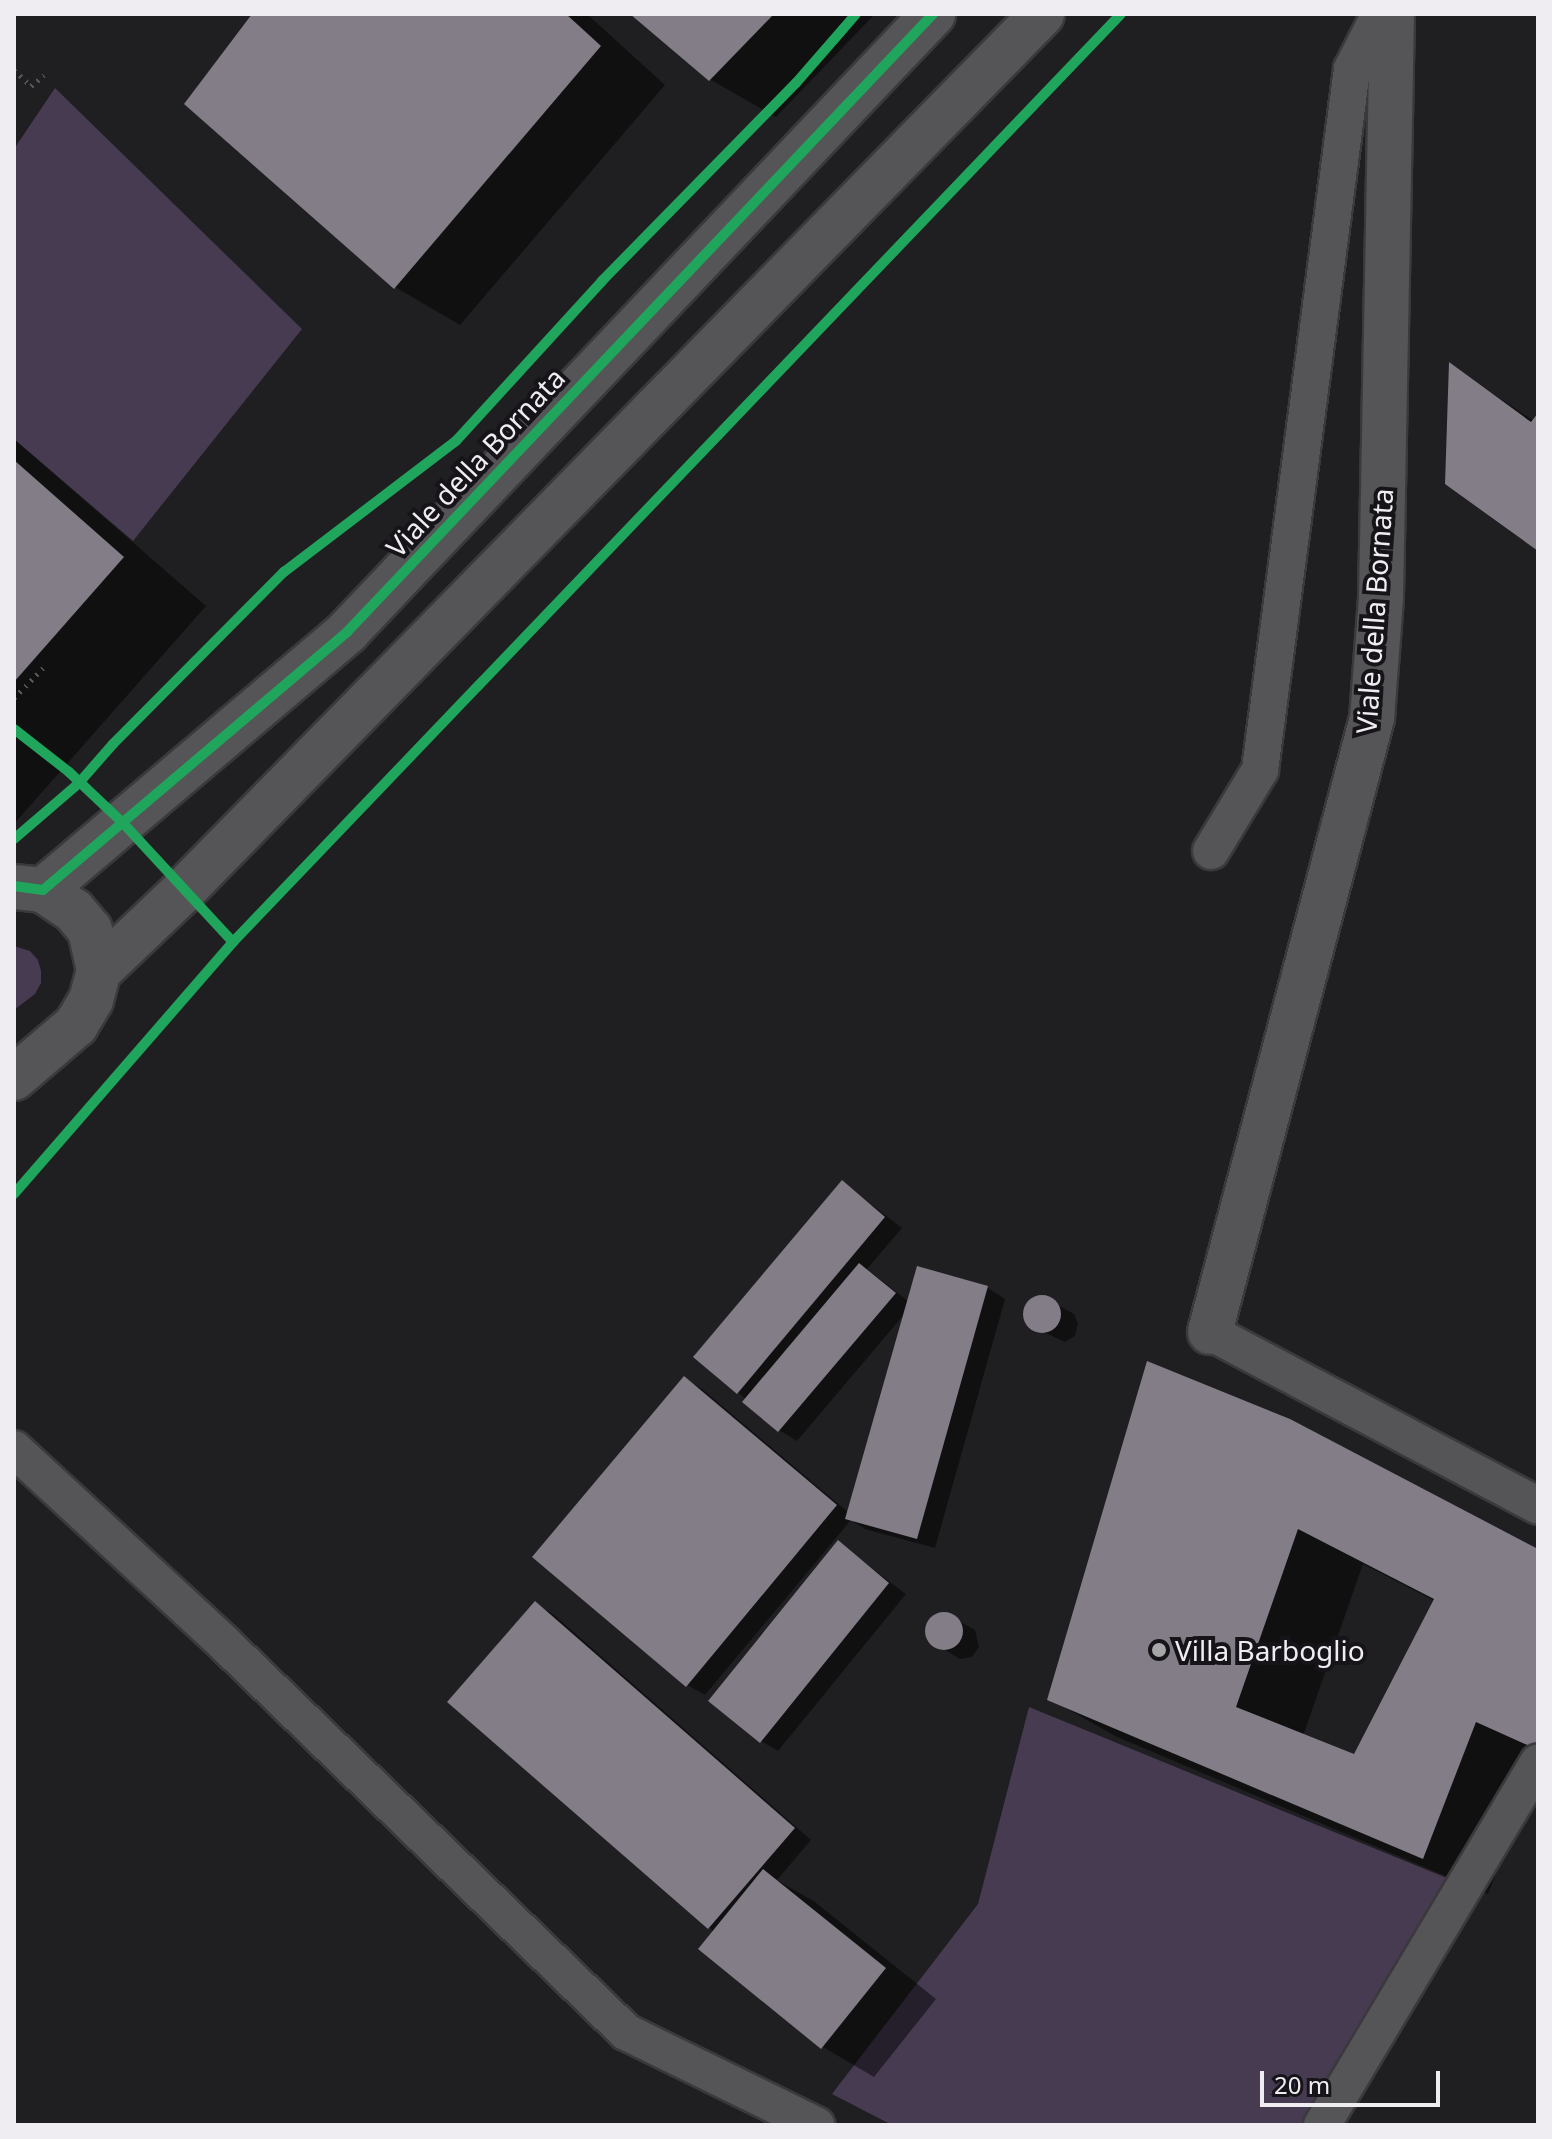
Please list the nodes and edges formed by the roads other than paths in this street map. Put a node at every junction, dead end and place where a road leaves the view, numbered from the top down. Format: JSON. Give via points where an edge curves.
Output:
{"nodes":[{"id":1,"x":933,"y":14,"type":"edge"},
{"id":2,"x":1042,"y":14,"type":"edge"},
{"id":3,"x":1380,"y":14,"type":"edge"},
{"id":4,"x":1392,"y":14,"type":"edge"},
{"id":5,"x":1211,"y":851,"type":"dead end"},
{"id":6,"x":28,"y":888,"type":"edge"},
{"id":7,"x":99,"y":971,"type":"junction"},
{"id":8,"x":14,"y":1078,"type":"edge"},
{"id":9,"x":1210,"y":1332,"type":"joint"},
{"id":10,"x":14,"y":1449,"type":"edge"},
{"id":11,"x":1538,"y":1506,"type":"edge"},
{"id":12,"x":1538,"y":1763,"type":"edge"},
{"id":13,"x":816,"y":2125,"type":"edge"},
{"id":14,"x":1322,"y":2125,"type":"edge"}],
"edges":[{"from":1,"to":6,"type":"main road","name":"Viale della Bornata","via":[[347,632],[123,823]]},
{"from":2,"to":7,"type":"main road"},
{"from":3,"to":5,"type":"lane","via":[[1352,69],[1260,770]]},
{"from":4,"to":9,"type":"main road","name":"Viale della Bornata","via":[[1381,597],[1372,718]]},
{"from":6,"to":7,"type":"main road","name":"Viale della Bornata","via":[[74,911],[90,930]]},
{"from":7,"to":8,"type":"main road","via":[[91,1000],[76,1025]]},
{"from":9,"to":11,"type":"lane"},
{"from":10,"to":13,"type":"lane","via":[[224,1643],[626,2032]]},
{"from":12,"to":14,"type":"lane"}]}
